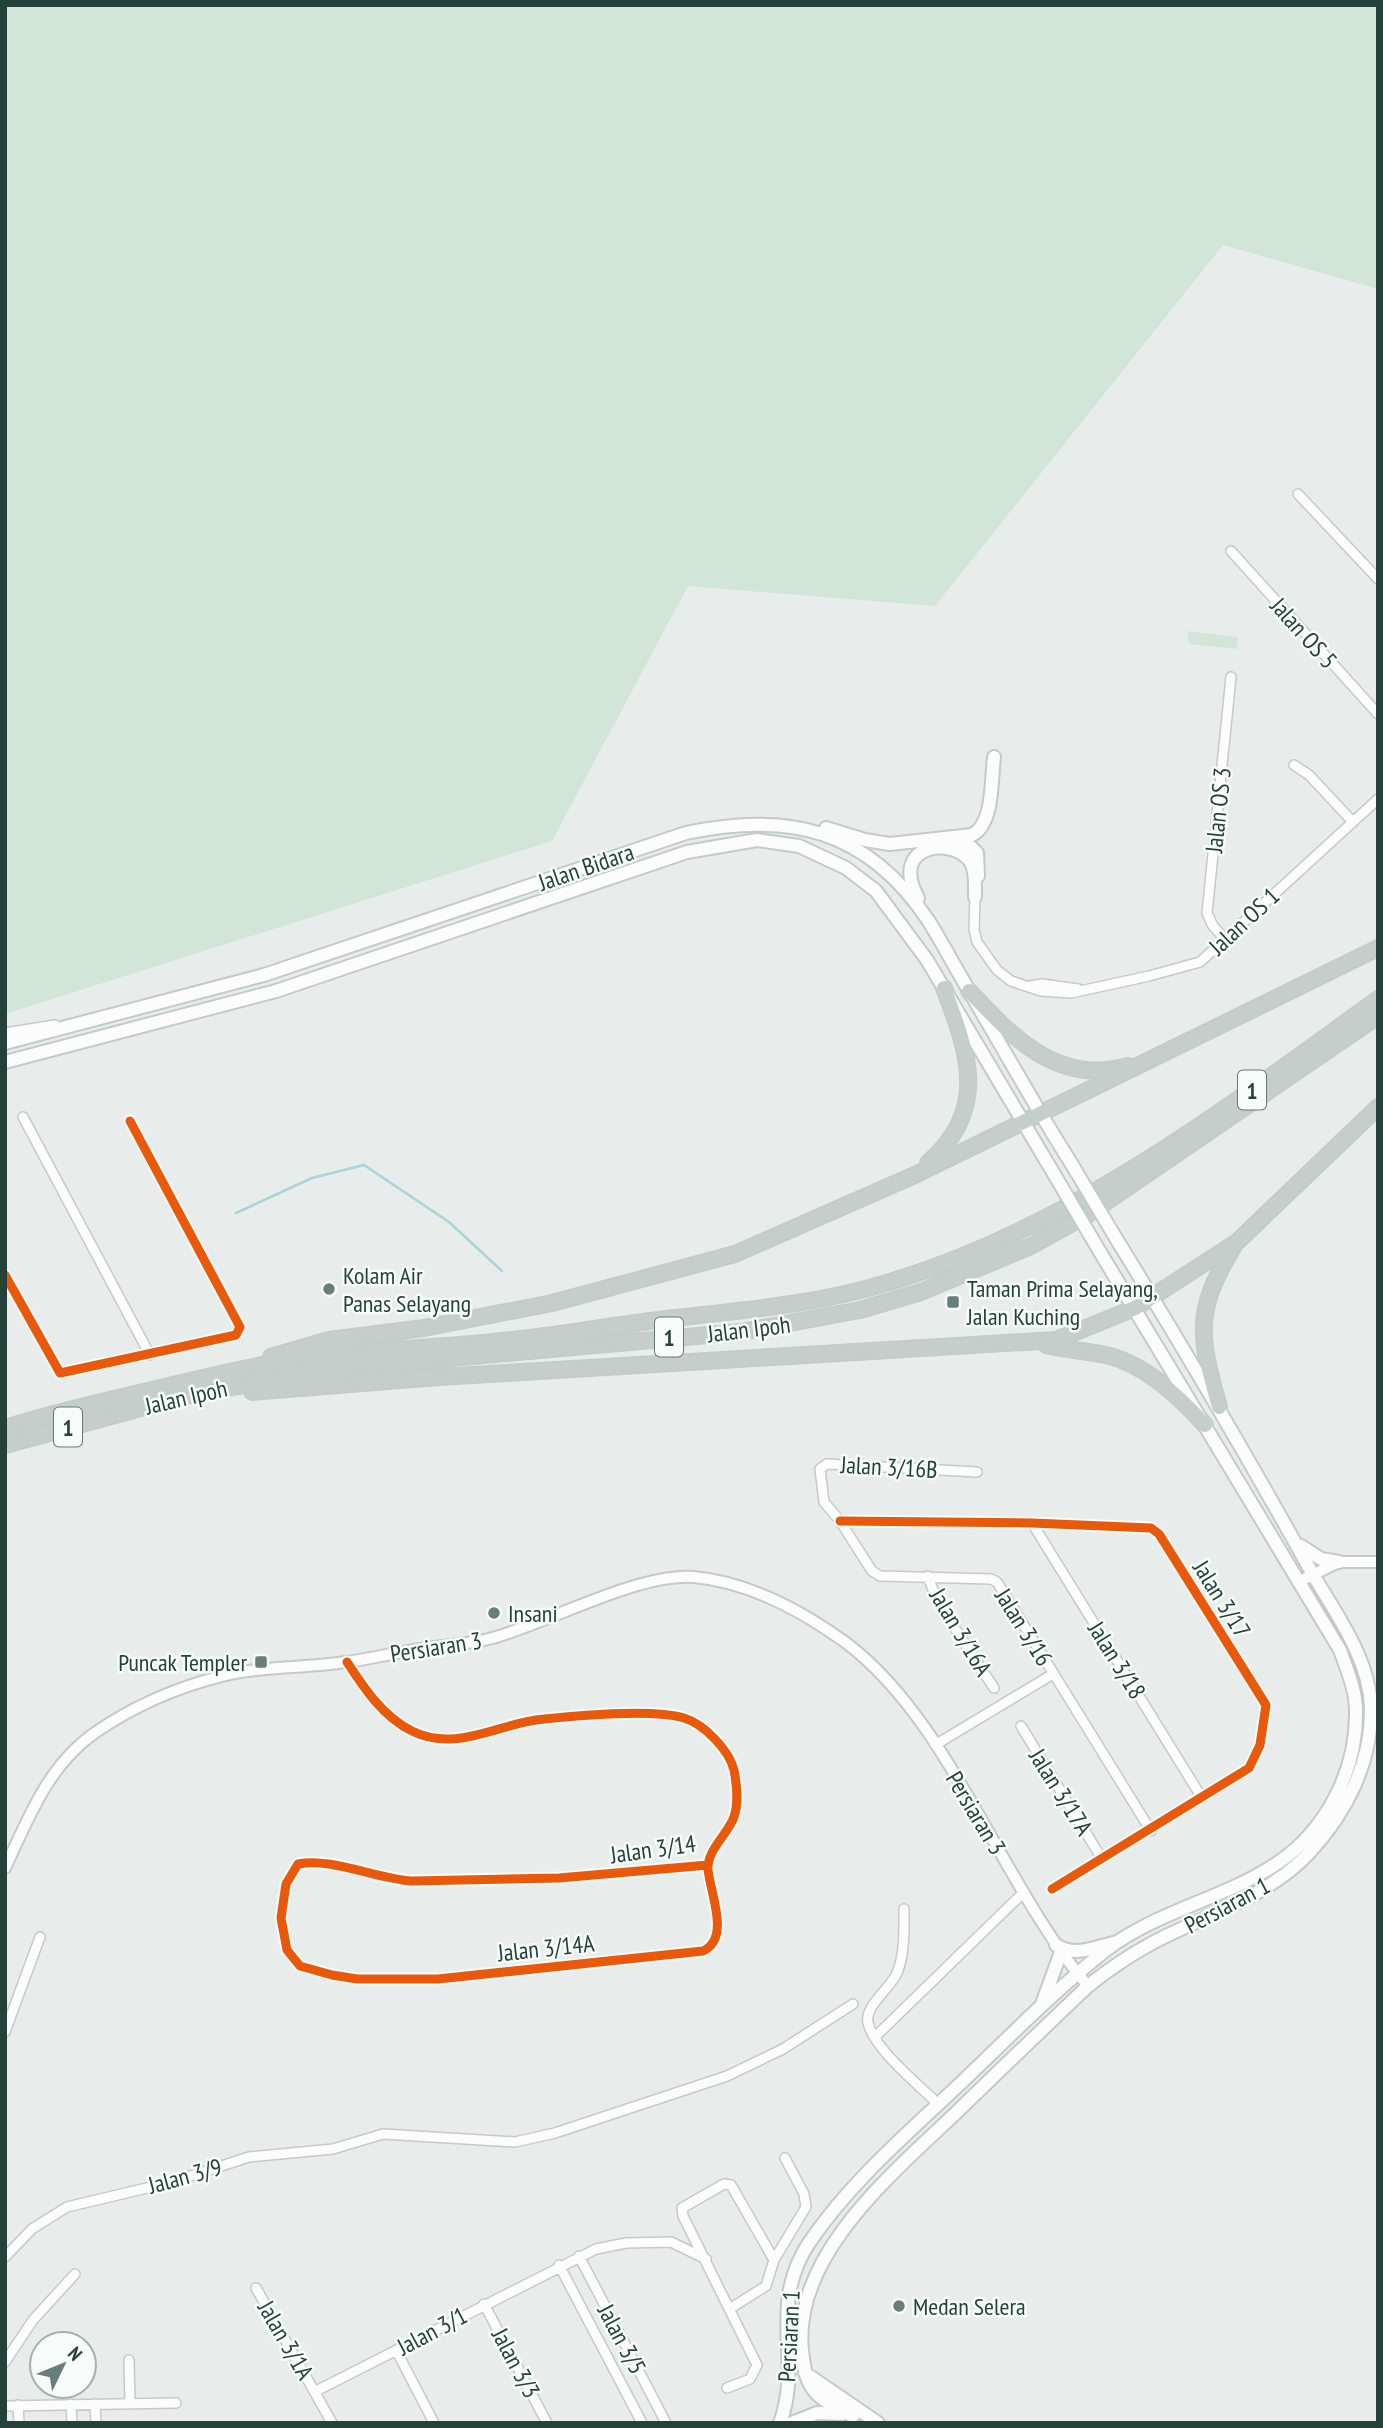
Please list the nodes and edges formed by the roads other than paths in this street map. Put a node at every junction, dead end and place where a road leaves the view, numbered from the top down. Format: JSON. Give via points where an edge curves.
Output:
{"nodes":[{"id":1,"x":1298,"y":494,"type":"dead end"},
{"id":2,"x":1231,"y":551,"type":"dead end"},
{"id":3,"x":1378,"y":579,"type":"edge"},
{"id":4,"x":1231,"y":677,"type":"dead end"},
{"id":5,"x":1378,"y":714,"type":"edge"},
{"id":6,"x":994,"y":757,"type":"dead end"},
{"id":7,"x":1294,"y":765,"type":"dead end"},
{"id":8,"x":1378,"y":799,"type":"edge"},
{"id":9,"x":1353,"y":822,"type":"junction"},
{"id":10,"x":686,"y":833,"type":"junction"},
{"id":11,"x":943,"y":837,"type":"junction"},
{"id":12,"x":975,"y":897,"type":"junction"},
{"id":13,"x":1224,"y":938,"type":"junction"},
{"id":14,"x":943,"y":944,"type":"junction"},
{"id":15,"x":1378,"y":948,"type":"edge"},
{"id":16,"x":944,"y":988,"type":"junction"},
{"id":17,"x":969,"y":991,"type":"junction"},
{"id":18,"x":1378,"y":999,"type":"edge"},
{"id":19,"x":1378,"y":1016,"type":"edge"},
{"id":20,"x":89,"y":1020,"type":"junction"},
{"id":21,"x":5,"y":1033,"type":"edge"},
{"id":22,"x":5,"y":1043,"type":"edge"},
{"id":23,"x":1185,"y":1044,"type":"junction"},
{"id":24,"x":5,"y":1062,"type":"edge"},
{"id":25,"x":1378,"y":1107,"type":"edge"},
{"id":26,"x":1040,"y":1114,"type":"junction"},
{"id":27,"x":23,"y":1117,"type":"dead end"},
{"id":28,"x":130,"y":1121,"type":"dead end"},
{"id":29,"x":1021,"y":1123,"type":"junction"},
{"id":30,"x":917,"y":1174,"type":"junction"},
{"id":31,"x":1117,"y":1240,"type":"joint"},
{"id":32,"x":1237,"y":1242,"type":"junction"},
{"id":33,"x":1100,"y":1252,"type":"joint"},
{"id":34,"x":5,"y":1275,"type":"edge"},
{"id":35,"x":1152,"y":1297,"type":"junction"},
{"id":36,"x":1135,"y":1308,"type":"junction"},
{"id":37,"x":1035,"y":1343,"type":"junction"},
{"id":38,"x":150,"y":1355,"type":"junction"},
{"id":39,"x":230,"y":1372,"type":"junction"},
{"id":40,"x":181,"y":1397,"type":"junction"},
{"id":41,"x":1219,"y":1407,"type":"junction"},
{"id":42,"x":1205,"y":1425,"type":"junction"},
{"id":43,"x":5,"y":1428,"type":"edge"},
{"id":44,"x":5,"y":1445,"type":"edge"},
{"id":45,"x":977,"y":1472,"type":"dead end"},
{"id":46,"x":841,"y":1521,"type":"junction"},
{"id":47,"x":1032,"y":1523,"type":"junction"},
{"id":48,"x":1291,"y":1535,"type":"junction"},
{"id":49,"x":1339,"y":1562,"type":"junction"},
{"id":50,"x":1378,"y":1562,"type":"edge"},
{"id":51,"x":1312,"y":1573,"type":"junction"},
{"id":52,"x":928,"y":1576,"type":"junction"},
{"id":53,"x":1298,"y":1582,"type":"junction"},
{"id":54,"x":347,"y":1662,"type":"junction"},
{"id":55,"x":1054,"y":1674,"type":"junction"},
{"id":56,"x":994,"y":1688,"type":"dead end"},
{"id":57,"x":1021,"y":1726,"type":"dead end"},
{"id":58,"x":935,"y":1745,"type":"junction"},
{"id":59,"x":1202,"y":1798,"type":"junction"},
{"id":60,"x":1151,"y":1831,"type":"junction"},
{"id":61,"x":1102,"y":1859,"type":"junction"},
{"id":62,"x":708,"y":1865,"type":"junction"},
{"id":63,"x":5,"y":1868,"type":"edge"},
{"id":64,"x":1052,"y":1889,"type":"dead end"},
{"id":65,"x":1024,"y":1892,"type":"junction"},
{"id":66,"x":904,"y":1909,"type":"dead end"},
{"id":67,"x":40,"y":1937,"type":"dead end"},
{"id":68,"x":1117,"y":1942,"type":"junction"},
{"id":69,"x":1059,"y":1948,"type":"junction"},
{"id":70,"x":300,"y":1966,"type":"joint"},
{"id":71,"x":1078,"y":1974,"type":"junction"},
{"id":72,"x":1088,"y":1986,"type":"junction"},
{"id":73,"x":853,"y":2004,"type":"dead end"},
{"id":74,"x":1040,"y":2007,"type":"junction"},
{"id":75,"x":5,"y":2032,"type":"edge"},
{"id":76,"x":875,"y":2036,"type":"junction"},
{"id":77,"x":938,"y":2104,"type":"junction"},
{"id":78,"x":785,"y":2158,"type":"dead end"},
{"id":79,"x":579,"y":2256,"type":"junction"},
{"id":80,"x":5,"y":2257,"type":"edge"},
{"id":81,"x":706,"y":2259,"type":"junction"},
{"id":82,"x":774,"y":2260,"type":"junction"},
{"id":83,"x":559,"y":2265,"type":"junction"},
{"id":84,"x":75,"y":2274,"type":"dead end"},
{"id":85,"x":256,"y":2288,"type":"dead end"},
{"id":86,"x":484,"y":2304,"type":"junction"},
{"id":87,"x":731,"y":2308,"type":"junction"},
{"id":88,"x":396,"y":2350,"type":"junction"},
{"id":89,"x":129,"y":2360,"type":"dead end"},
{"id":90,"x":5,"y":2362,"type":"edge"},
{"id":91,"x":805,"y":2373,"type":"junction"},
{"id":92,"x":786,"y":2385,"type":"junction"},
{"id":93,"x":727,"y":2388,"type":"dead end"},
{"id":94,"x":316,"y":2391,"type":"junction"},
{"id":95,"x":176,"y":2403,"type":"dead end"},
{"id":96,"x":71,"y":2404,"type":"junction"},
{"id":97,"x":94,"y":2404,"type":"junction"},
{"id":98,"x":130,"y":2404,"type":"junction"},
{"id":99,"x":18,"y":2405,"type":"junction"},
{"id":100,"x":5,"y":2406,"type":"edge"},
{"id":101,"x":853,"y":2416,"type":"junction"},
{"id":102,"x":19,"y":2423,"type":"edge"},
{"id":103,"x":72,"y":2423,"type":"edge"},
{"id":104,"x":96,"y":2423,"type":"edge"},
{"id":105,"x":332,"y":2423,"type":"edge"},
{"id":106,"x":434,"y":2423,"type":"edge"},
{"id":107,"x":547,"y":2423,"type":"edge"},
{"id":108,"x":642,"y":2423,"type":"edge"},
{"id":109,"x":666,"y":2423,"type":"edge"},
{"id":110,"x":771,"y":2423,"type":"edge"},
{"id":111,"x":780,"y":2423,"type":"edge"},
{"id":112,"x":792,"y":2423,"type":"edge"},
{"id":113,"x":866,"y":2423,"type":"edge"},
{"id":114,"x":878,"y":2423,"type":"edge"}],
"edges":[{"from":1,"to":3,"type":"street"},
{"from":2,"to":5,"type":"street","name":"Jalan OS 5"},
{"from":4,"to":13,"type":"street","name":"Jalan OS 3","via":[[1207,914]]},
{"from":6,"to":11,"type":"main road","via":[[981,828],[966,837]]},
{"from":7,"to":9,"type":"street"},
{"from":8,"to":9,"type":"street","name":"Jalan OS 1"},
{"from":9,"to":13,"type":"street","name":"Jalan OS 1"},
{"from":10,"to":11,"type":"main road","via":[[730,819],[766,815],[878,843]]},
{"from":10,"to":14,"type":"main road","name":"Jalan Bidara","via":[[760,822],[807,828],[831,837],[895,880]]},
{"from":10,"to":20,"type":"main road","name":"Jalan Bidara","via":[[264,975]]},
{"from":11,"to":12,"type":"main road","via":[[962,842],[977,853]]},
{"from":12,"to":13,"type":"street","name":"Jalan OS 1","via":[[974,930],[983,953],[1003,977],[1057,993],[1200,962]]},
{"from":12,"to":14,"type":"main road","via":[[973,866],[962,853],[935,848],[914,859],[909,868],[911,885]]},
{"from":14,"to":17,"type":"main road","name":"Jalan Bidara"},
{"from":15,"to":23,"type":"highway"},
{"from":16,"to":24,"type":"main road","name":"Jalan Bidara","via":[[897,915],[864,881],[799,846],[737,841],[687,852],[276,991]]},
{"from":16,"to":29,"type":"main road","name":"Jalan Bidara"},
{"from":16,"to":30,"type":"highway","via":[[968,1058],[968,1096],[952,1138]]},
{"from":17,"to":23,"type":"highway","via":[[1018,1041],[1054,1063],[1078,1070],[1116,1069]]},
{"from":17,"to":26,"type":"main road","name":"Jalan Bidara"},
{"from":18,"to":39,"type":"highway","name":"Jalan Ipoh","number":"1","via":[[1254,1089],[1033,1227],[879,1286],[781,1307],[515,1340],[327,1356]]},
{"from":19,"to":40,"type":"highway","name":"Jalan Ipoh","number":"1","via":[[1087,1215],[1031,1246],[921,1292],[849,1313],[741,1332],[375,1365]]},
{"from":20,"to":21,"type":"street"},
{"from":20,"to":22,"type":"main road","name":"Jalan Bidara"},
{"from":23,"to":26,"type":"highway"},
{"from":25,"to":32,"type":"highway"},
{"from":26,"to":29,"type":"highway"},
{"from":26,"to":31,"type":"main road","name":"Jalan Bidara","bridge":true},
{"from":27,"to":38,"type":"street"},
{"from":28,"to":38,"type":"street","via":[[240,1326],[236,1335]]},
{"from":29,"to":30,"type":"highway"},
{"from":29,"to":33,"type":"main road","name":"Jalan Bidara","bridge":true},
{"from":30,"to":39,"type":"highway","via":[[735,1254],[552,1303],[424,1328],[329,1340]]},
{"from":31,"to":35,"type":"main road","name":"Persiaran 1"},
{"from":32,"to":35,"type":"highway"},
{"from":32,"to":41,"type":"highway","via":[[1210,1290],[1202,1321]]},
{"from":33,"to":36,"type":"main road","name":"Persiaran 1"},
{"from":34,"to":38,"type":"street","via":[[61,1373]]},
{"from":35,"to":36,"type":"highway"},
{"from":35,"to":41,"type":"main road","name":"Persiaran 1"},
{"from":36,"to":37,"type":"highway","via":[[1056,1340]]},
{"from":36,"to":42,"type":"main road","name":"Persiaran 1"},
{"from":37,"to":40,"type":"highway","via":[[439,1377]]},
{"from":37,"to":42,"type":"highway","via":[[1110,1356],[1131,1365],[1182,1400]]},
{"from":39,"to":43,"type":"highway","name":"Jalan Ipoh","number":"1"},
{"from":40,"to":44,"type":"highway","name":"Jalan Ipoh","number":"1"},
{"from":41,"to":48,"type":"main road","name":"Persiaran 1"},
{"from":42,"to":53,"type":"main road","name":"Persiaran 1"},
{"from":45,"to":46,"type":"street","name":"Jalan 3/16B","via":[[822,1465],[824,1502]]},
{"from":46,"to":47,"type":"street","name":"Jalan 3/17"},
{"from":46,"to":52,"type":"street","name":"Jalan 3/16","via":[[872,1571],[880,1576]]},
{"from":47,"to":59,"type":"street","name":"Jalan 3/18"},
{"from":47,"to":59,"type":"street","name":"Jalan 3/17","via":[[1152,1528],[1266,1705],[1260,1745],[1249,1768]]},
{"from":48,"to":49,"type":"main road","via":[[1308,1554]]},
{"from":48,"to":51,"type":"main road","name":"Persiaran 1"},
{"from":49,"to":50,"type":"street"},
{"from":49,"to":51,"type":"street"},
{"from":51,"to":53,"type":"street"},
{"from":51,"to":72,"type":"main road","name":"Persiaran 1","via":[[1359,1654],[1371,1705],[1367,1756],[1340,1815],[1308,1854],[1272,1882],[1113,1965]]},
{"from":52,"to":55,"type":"street","name":"Jalan 3/16","via":[[997,1582]]},
{"from":52,"to":56,"type":"street","name":"Jalan 3/16A","via":[[937,1601]]},
{"from":53,"to":68,"type":"main road","name":"Persiaran 1","via":[[1340,1650],[1356,1710],[1353,1752],[1332,1805],[1277,1864]]},
{"from":54,"to":58,"type":"street","name":"Persiaran 3","via":[[493,1638],[636,1586],[691,1577],[738,1585],[787,1606],[846,1643],[895,1690]]},
{"from":54,"to":62,"type":"street","name":"Jalan 3/14","via":[[382,1710],[412,1731],[439,1738],[463,1740],[534,1720],[641,1714],[685,1718],[699,1724],[733,1766],[738,1792],[734,1818]]},
{"from":54,"to":63,"type":"street","name":"Persiaran 3","via":[[224,1676],[132,1709],[94,1733],[64,1760],[43,1787]]},
{"from":55,"to":58,"type":"street"},
{"from":55,"to":60,"type":"street","name":"Jalan 3/16"},
{"from":57,"to":61,"type":"street","name":"Jalan 3/17A"},
{"from":58,"to":65,"type":"street","name":"Persiaran 3"},
{"from":59,"to":60,"type":"street","name":"Jalan 3/17"},
{"from":60,"to":61,"type":"street","name":"Jalan 3/17"},
{"from":61,"to":64,"type":"street","name":"Jalan 3/17"},
{"from":62,"to":70,"type":"street","name":"Jalan 3/14A","via":[[718,1932],[710,1948],[703,1951],[438,1979],[357,1979]]},
{"from":62,"to":70,"type":"street","name":"Jalan 3/14","via":[[559,1878],[412,1881],[318,1863],[298,1864],[286,1884],[281,1918],[287,1950]]},
{"from":65,"to":69,"type":"street","name":"Persiaran 3"},
{"from":65,"to":76,"type":"street"},
{"from":66,"to":76,"type":"street","via":[[897,1974],[868,2015]]},
{"from":67,"to":75,"type":"street"},
{"from":68,"to":69,"type":"main road","via":[[1074,1951]]},
{"from":68,"to":71,"type":"main road","name":"Persiaran 1"},
{"from":69,"to":71,"type":"street","name":"Persiaran 3"},
{"from":69,"to":74,"type":"main road"},
{"from":71,"to":72,"type":"street","name":"Persiaran 3"},
{"from":71,"to":74,"type":"main road","name":"Persiaran 1"},
{"from":72,"to":91,"type":"main road","name":"Persiaran 1","via":[[849,2222],[809,2295],[802,2321]]},
{"from":73,"to":80,"type":"street","name":"Jalan 3/9","via":[[783,2049],[727,2077],[555,2133],[515,2142],[383,2134],[333,2149],[250,2157],[172,2182],[67,2207],[32,2229]]},
{"from":74,"to":77,"type":"main road","name":"Persiaran 1"},
{"from":76,"to":77,"type":"street"},
{"from":77,"to":92,"type":"main road","name":"Persiaran 1","via":[[853,2189],[798,2263],[785,2318]]},
{"from":78,"to":82,"type":"street","via":[[807,2200]]},
{"from":79,"to":81,"type":"street","name":"Jalan 3/1","via":[[626,2243],[671,2242]]},
{"from":79,"to":83,"type":"street","name":"Jalan 3/1"},
{"from":79,"to":109,"type":"street","name":"Jalan 3/5"},
{"from":81,"to":82,"type":"street","via":[[682,2208],[727,2184]]},
{"from":81,"to":87,"type":"street"},
{"from":82,"to":87,"type":"street","via":[[766,2286]]},
{"from":83,"to":86,"type":"street","name":"Jalan 3/1"},
{"from":83,"to":108,"type":"street"},
{"from":84,"to":90,"type":"street","via":[[33,2320]]},
{"from":85,"to":94,"type":"street","name":"Jalan 3/1A"},
{"from":86,"to":88,"type":"street","name":"Jalan 3/1"},
{"from":86,"to":107,"type":"street","name":"Jalan 3/3"},
{"from":87,"to":93,"type":"street","via":[[757,2365],[750,2379]]},
{"from":88,"to":94,"type":"street","name":"Jalan 3/1"},
{"from":88,"to":106,"type":"street"},
{"from":89,"to":98,"type":"street"},
{"from":91,"to":101,"type":"main road","name":"Persiaran 1","via":[[820,2397]]},
{"from":91,"to":114,"type":"main road"},
{"from":92,"to":110,"type":"main road"},
{"from":92,"to":111,"type":"main road","name":"Persiaran 1"},
{"from":94,"to":105,"type":"street"},
{"from":95,"to":98,"type":"street"},
{"from":96,"to":97,"type":"street"},
{"from":96,"to":99,"type":"street"},
{"from":96,"to":103,"type":"street"},
{"from":97,"to":98,"type":"street"},
{"from":97,"to":104,"type":"street"},
{"from":99,"to":100,"type":"street"},
{"from":99,"to":102,"type":"street"},
{"from":101,"to":112,"type":"main road","via":[[817,2413]]},
{"from":101,"to":113,"type":"main road","name":"Persiaran 1"}]}
